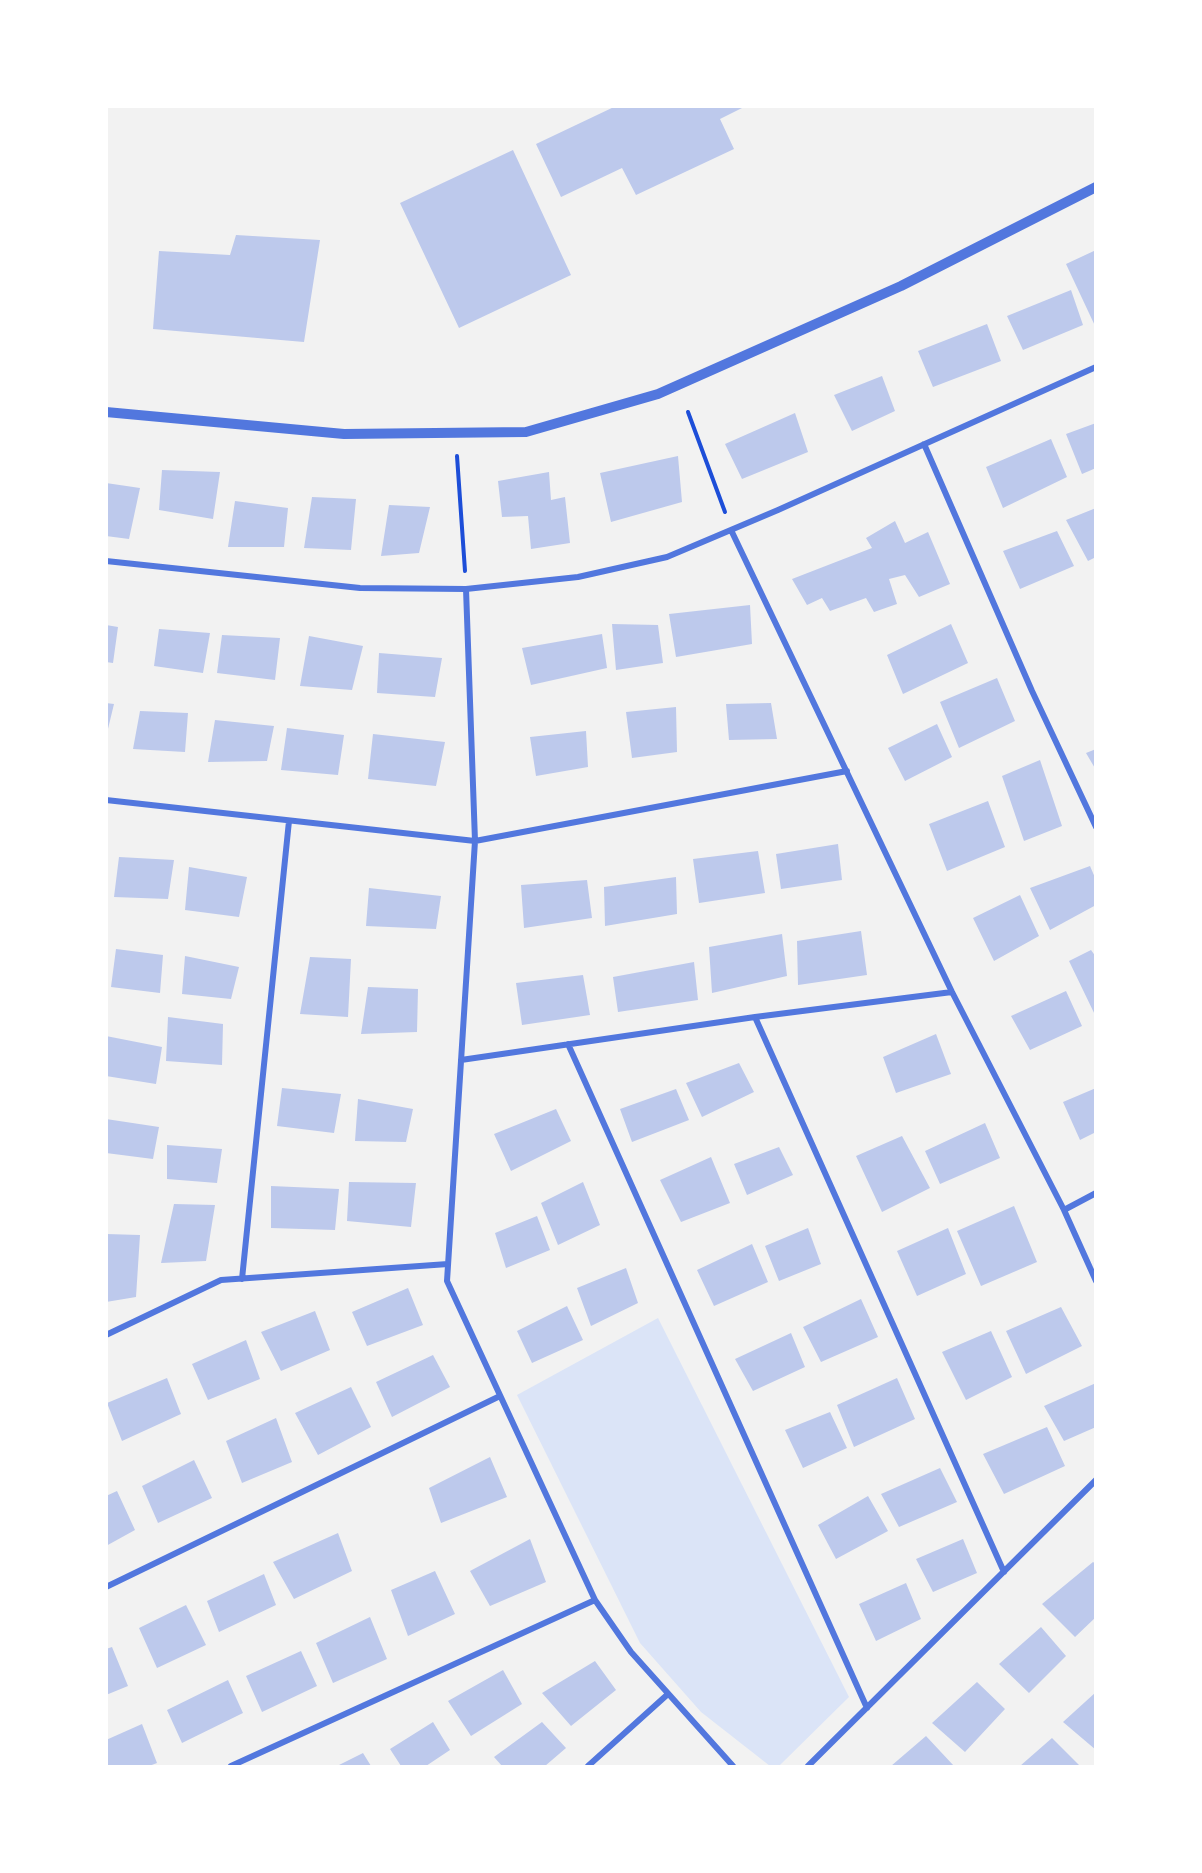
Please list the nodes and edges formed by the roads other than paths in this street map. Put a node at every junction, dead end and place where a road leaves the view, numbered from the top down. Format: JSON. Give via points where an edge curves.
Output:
{"nodes":[{"id":1,"x":1095,"y":187,"type":"edge"},
{"id":2,"x":1095,"y":367,"type":"edge"},
{"id":3,"x":106,"y":412,"type":"edge"},
{"id":4,"x":924,"y":444,"type":"junction"},
{"id":5,"x":732,"y":530,"type":"junction"},
{"id":6,"x":106,"y":561,"type":"edge"},
{"id":7,"x":466,"y":589,"type":"junction"},
{"id":8,"x":847,"y":771,"type":"junction"},
{"id":9,"x":107,"y":803,"type":"edge"},
{"id":10,"x":289,"y":821,"type":"junction"},
{"id":11,"x":1095,"y":826,"type":"edge"},
{"id":12,"x":475,"y":841,"type":"junction"},
{"id":13,"x":952,"y":992,"type":"junction"},
{"id":14,"x":755,"y":1017,"type":"junction"},
{"id":15,"x":568,"y":1044,"type":"junction"},
{"id":16,"x":461,"y":1060,"type":"junction"},
{"id":17,"x":1095,"y":1193,"type":"edge"},
{"id":18,"x":1064,"y":1210,"type":"junction"},
{"id":19,"x":448,"y":1264,"type":"junction"},
{"id":20,"x":242,"y":1279,"type":"junction"},
{"id":21,"x":1095,"y":1281,"type":"edge"},
{"id":22,"x":106,"y":1335,"type":"edge"},
{"id":23,"x":500,"y":1396,"type":"junction"},
{"id":24,"x":1095,"y":1480,"type":"edge"},
{"id":25,"x":1004,"y":1572,"type":"junction"},
{"id":26,"x":106,"y":1587,"type":"edge"},
{"id":27,"x":596,"y":1600,"type":"junction"},
{"id":28,"x":668,"y":1694,"type":"junction"},
{"id":29,"x":867,"y":1708,"type":"junction"},
{"id":30,"x":231,"y":1767,"type":"edge"},
{"id":31,"x":588,"y":1767,"type":"edge"},
{"id":32,"x":734,"y":1767,"type":"edge"},
{"id":33,"x":808,"y":1767,"type":"edge"}],
"edges":[{"from":1,"to":3,"type":"street","via":[[901,286],[658,394],[526,432],[344,434]]},
{"from":2,"to":4,"type":"street"},
{"from":4,"to":5,"type":"street"},
{"from":4,"to":11,"type":"street"},
{"from":5,"to":7,"type":"street","via":[[667,557],[578,577]]},
{"from":5,"to":8,"type":"street"},
{"from":6,"to":7,"type":"street","via":[[360,588]]},
{"from":7,"to":12,"type":"street"},
{"from":8,"to":12,"type":"street"},
{"from":8,"to":13,"type":"street"},
{"from":9,"to":10,"type":"street"},
{"from":10,"to":12,"type":"street"},
{"from":10,"to":20,"type":"street"},
{"from":12,"to":16,"type":"street"},
{"from":13,"to":14,"type":"street"},
{"from":13,"to":18,"type":"street"},
{"from":14,"to":15,"type":"street"},
{"from":14,"to":25,"type":"street"},
{"from":15,"to":16,"type":"street"},
{"from":15,"to":29,"type":"street"},
{"from":16,"to":19,"type":"street"},
{"from":17,"to":18,"type":"street"},
{"from":18,"to":21,"type":"street"},
{"from":19,"to":20,"type":"street"},
{"from":19,"to":23,"type":"street","via":[[447,1281]]},
{"from":20,"to":22,"type":"street","via":[[221,1280]]},
{"from":23,"to":26,"type":"street"},
{"from":23,"to":27,"type":"street"},
{"from":24,"to":25,"type":"street"},
{"from":25,"to":29,"type":"street"},
{"from":27,"to":28,"type":"street","via":[[631,1652]]},
{"from":27,"to":30,"type":"street"},
{"from":28,"to":31,"type":"street"},
{"from":28,"to":32,"type":"street"},
{"from":29,"to":33,"type":"street"}]}
